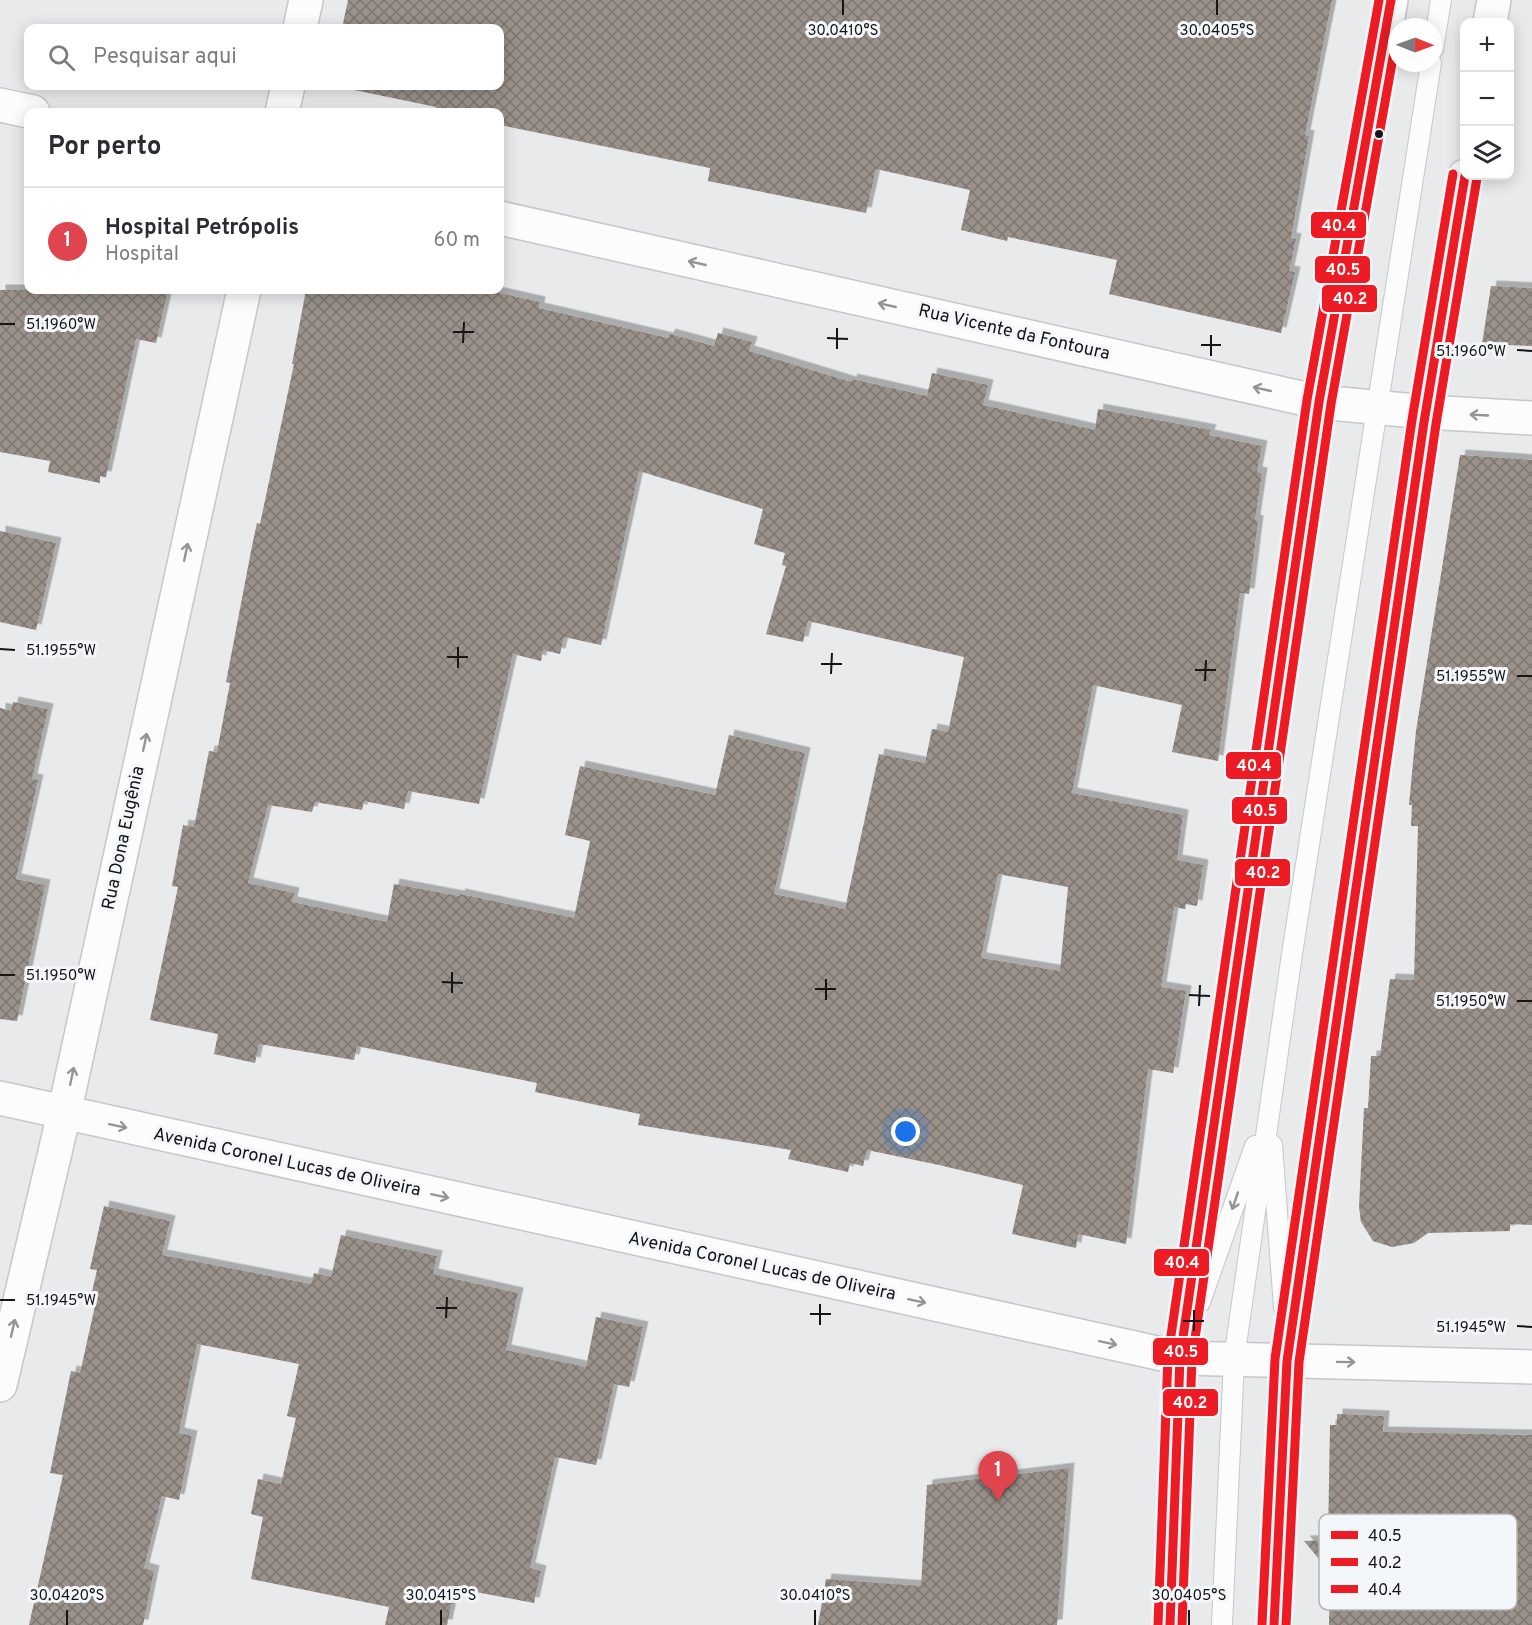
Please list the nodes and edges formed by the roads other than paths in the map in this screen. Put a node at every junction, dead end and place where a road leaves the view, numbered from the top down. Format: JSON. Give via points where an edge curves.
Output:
{"nodes":[{"id":1,"x":306,"y":0,"type":"edge"},
{"id":2,"x":1391,"y":0,"type":"edge"},
{"id":3,"x":1441,"y":0,"type":"edge"},
{"id":4,"x":1494,"y":0,"type":"edge"},
{"id":5,"x":1438,"y":18,"type":"edge"},
{"id":6,"x":1491,"y":18,"type":"edge"},
{"id":7,"x":301,"y":24,"type":"edge"},
{"id":8,"x":1430,"y":72,"type":"edge"},
{"id":9,"x":287,"y":90,"type":"edge"},
{"id":10,"x":0,"y":105,"type":"edge"},
{"id":11,"x":283,"y":108,"type":"edge"},
{"id":12,"x":24,"y":110,"type":"edge"},
{"id":13,"x":1464,"y":180,"type":"edge"},
{"id":14,"x":504,"y":220,"type":"edge"},
{"id":15,"x":243,"y":294,"type":"edge"},
{"id":16,"x":1319,"y":402,"type":"junction"},
{"id":17,"x":1375,"y":407,"type":"junction"},
{"id":18,"x":1426,"y":412,"type":"junction"},
{"id":19,"x":1532,"y":418,"type":"edge"},
{"id":20,"x":0,"y":1098,"type":"edge"},
{"id":21,"x":1269,"y":1107,"type":"junction"},
{"id":22,"x":64,"y":1114,"type":"junction"},
{"id":23,"x":1180,"y":1358,"type":"junction"},
{"id":24,"x":1234,"y":1359,"type":"junction"},
{"id":25,"x":1287,"y":1361,"type":"junction"},
{"id":26,"x":1532,"y":1367,"type":"edge"},
{"id":27,"x":0,"y":1385,"type":"edge"},
{"id":28,"x":1170,"y":1625,"type":"edge"},
{"id":29,"x":1222,"y":1625,"type":"edge"},
{"id":30,"x":1274,"y":1625,"type":"edge"}],
"edges":[{"from":1,"to":7,"type":"street"},
{"from":2,"to":16,"type":"street"},
{"from":3,"to":5,"type":"lane"},
{"from":4,"to":6,"type":"street"},
{"from":8,"to":17,"type":"lane"},
{"from":9,"to":11,"type":"street"},
{"from":10,"to":12,"type":"street"},
{"from":13,"to":18,"type":"street"},
{"from":16,"to":14,"type":"street","name":"Rua Vicente da Fontoura","one_way":true},
{"from":22,"to":15,"type":"street","name":"Rua Dona Eugênia","one_way":true},
{"from":16,"to":17,"type":"street","name":"Rua Vicente da Fontoura"},
{"from":16,"to":23,"type":"street"},
{"from":17,"to":18,"type":"street","name":"Rua Vicente da Fontoura"},
{"from":17,"to":21,"type":"lane"},
{"from":19,"to":18,"type":"street","name":"Rua Vicente da Fontoura","one_way":true},
{"from":18,"to":25,"type":"street"},
{"from":20,"to":22,"type":"street","name":"Avenida Coronel Lucas de Oliveira"},
{"from":21,"to":23,"type":"lane","one_way":true},
{"from":21,"to":24,"type":"lane"},
{"from":21,"to":25,"type":"lane"},
{"from":22,"to":23,"type":"street","name":"Avenida Coronel Lucas de Oliveira","one_way":true},
{"from":27,"to":22,"type":"street","name":"Rua Dona Eugênia","one_way":true},
{"from":23,"to":24,"type":"street","name":"Avenida Coronel Lucas de Oliveira"},
{"from":23,"to":28,"type":"street"},
{"from":24,"to":25,"type":"street","name":"Avenida Coronel Lucas de Oliveira"},
{"from":24,"to":29,"type":"lane"},
{"from":25,"to":26,"type":"street","name":"Avenida Coronel Lucas de Oliveira","one_way":true},
{"from":25,"to":30,"type":"street"}]}
